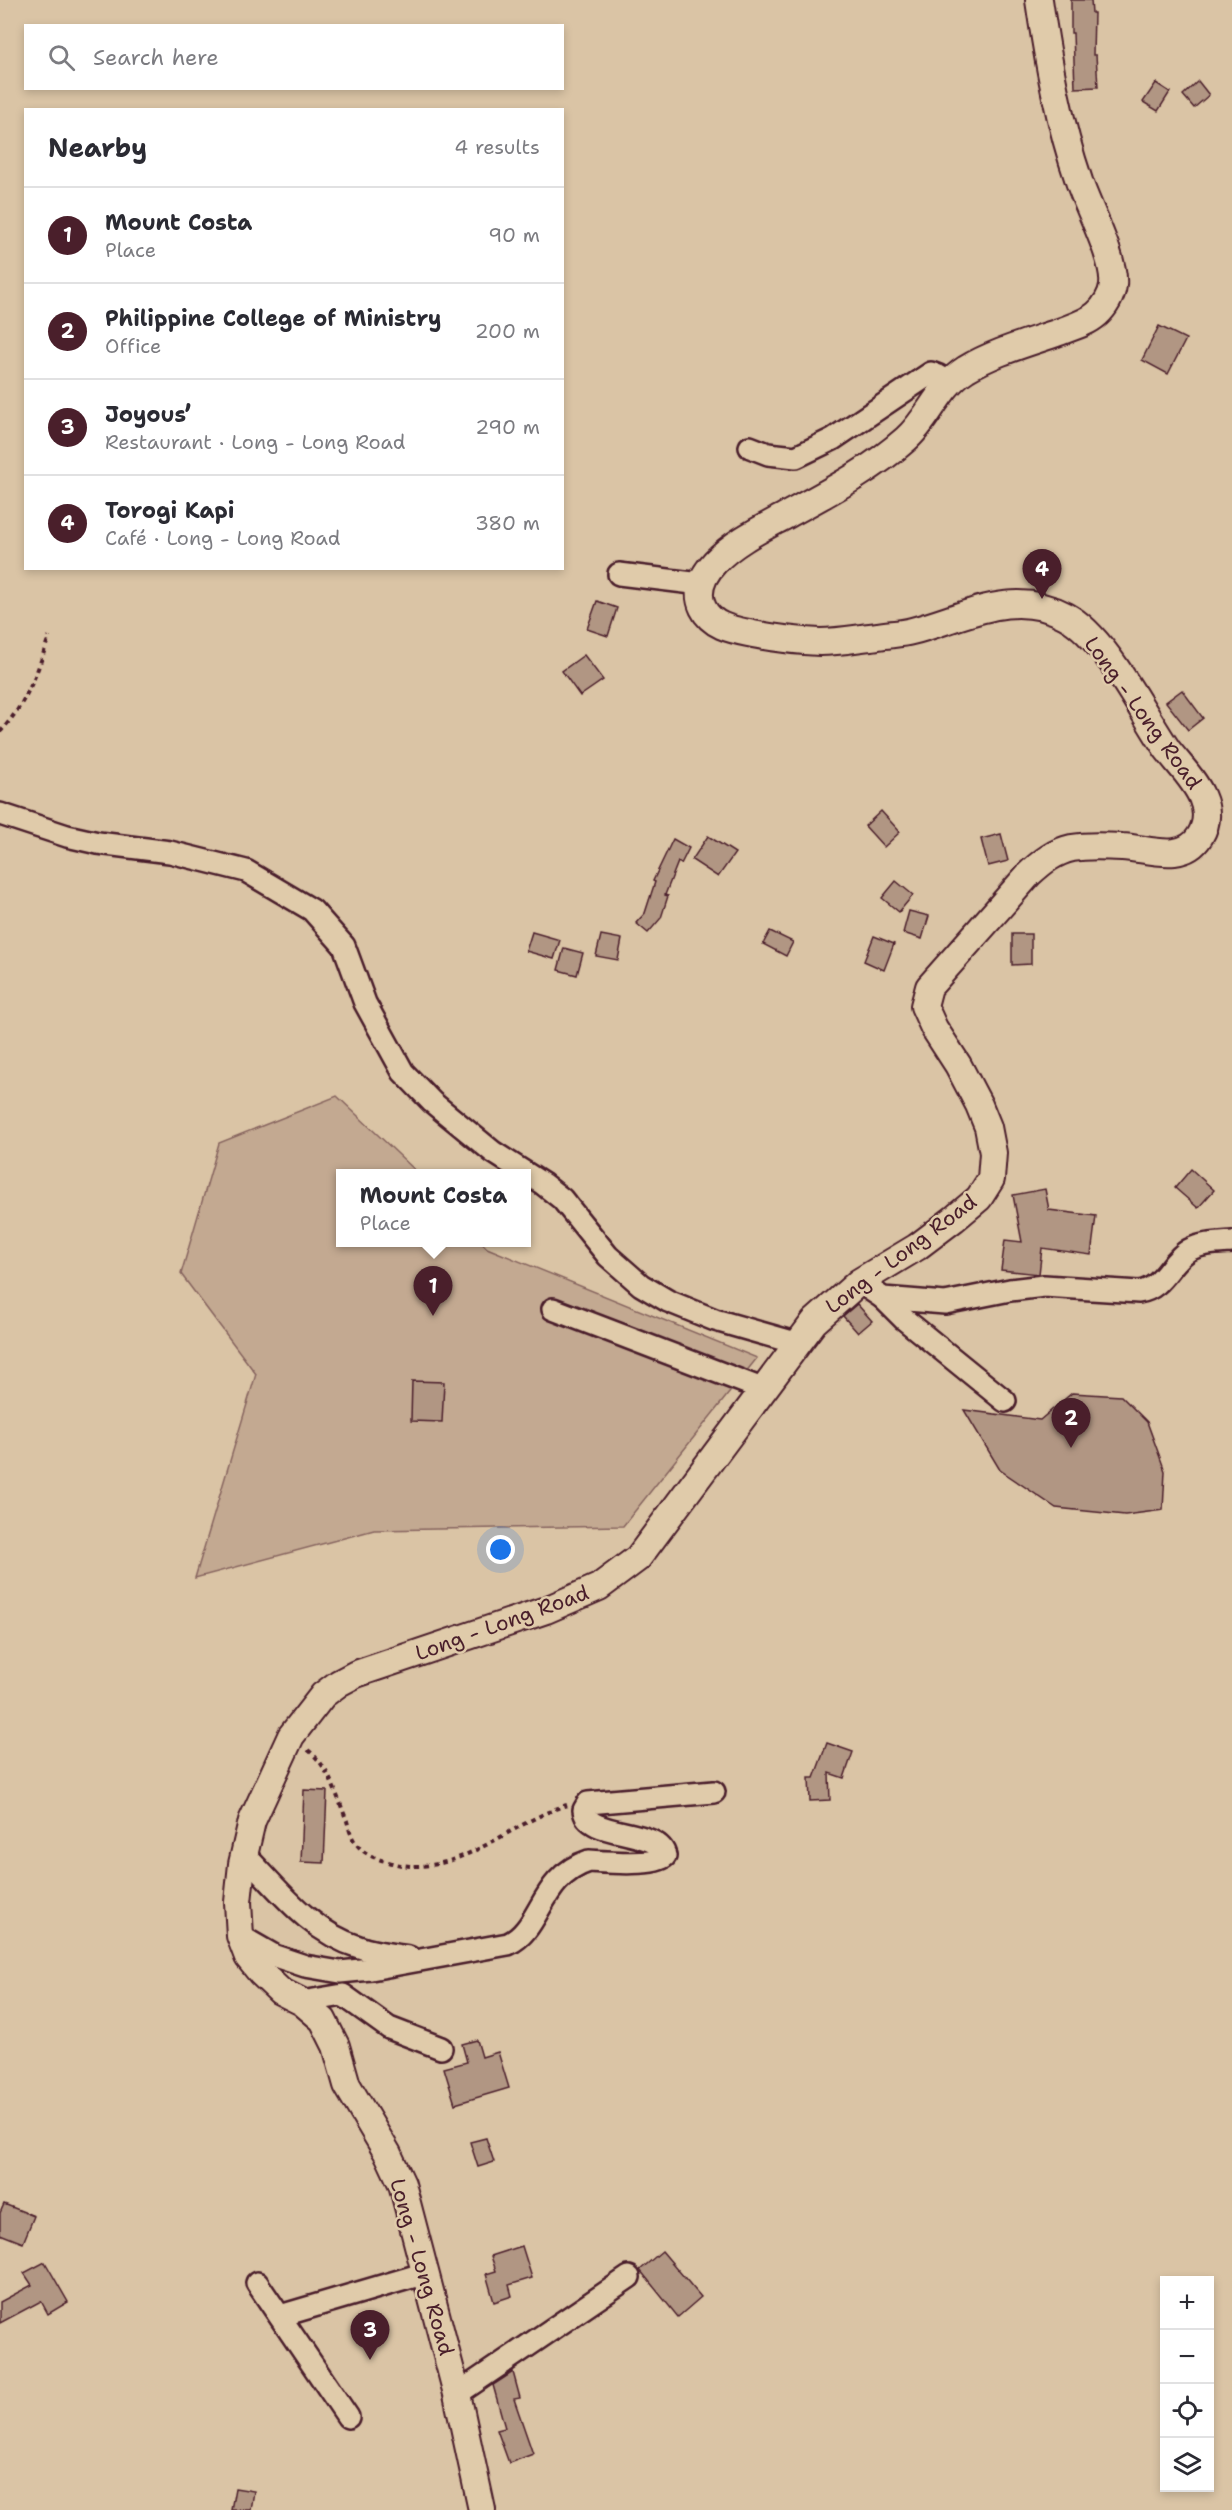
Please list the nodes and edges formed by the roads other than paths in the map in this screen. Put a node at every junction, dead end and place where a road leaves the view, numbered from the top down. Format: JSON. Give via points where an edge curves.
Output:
{"nodes":[{"id":1,"x":1039,"y":0,"type":"edge"},
{"id":2,"x":945,"y":386,"type":"junction"},
{"id":3,"x":750,"y":447,"type":"dead end"},
{"id":4,"x":619,"y":574,"type":"dead end"},
{"id":5,"x":701,"y":584,"type":"junction"},
{"id":6,"x":0,"y":814,"type":"edge"},
{"id":7,"x":520,"y":1169,"type":"edge"},
{"id":8,"x":531,"y":1176,"type":"edge"},
{"id":9,"x":1232,"y":1242,"type":"edge"},
{"id":10,"x":859,"y":1282,"type":"junction"},
{"id":11,"x":883,"y":1298,"type":"junction"},
{"id":12,"x":553,"y":1309,"type":"dead end"},
{"id":13,"x":796,"y":1343,"type":"junction"},
{"id":14,"x":762,"y":1389,"type":"junction"},
{"id":15,"x":1005,"y":1401,"type":"dead end"},
{"id":16,"x":714,"y":1792,"type":"dead end"},
{"id":17,"x":244,"y":1855,"type":"junction"},
{"id":18,"x":240,"y":1936,"type":"junction"},
{"id":19,"x":424,"y":1959,"type":"junction"},
{"id":20,"x":303,"y":2002,"type":"junction"},
{"id":21,"x":441,"y":2048,"type":"dead end"},
{"id":22,"x":426,"y":2273,"type":"junction"},
{"id":23,"x":629,"y":2277,"type":"dead end"},
{"id":24,"x":257,"y":2283,"type":"dead end"},
{"id":25,"x":280,"y":2316,"type":"junction"},
{"id":26,"x":457,"y":2394,"type":"junction"},
{"id":27,"x":348,"y":2417,"type":"dead end"},
{"id":28,"x":482,"y":2510,"type":"edge"}],
"edges":[{"from":1,"to":2,"type":"main road","via":[[1053,84],[1078,179],[1111,268],[1113,284],[1099,313],[1081,324],[976,363]]},
{"from":2,"to":3,"type":"street","via":[[939,376],[931,373],[833,440],[796,457],[768,454]]},
{"from":2,"to":5,"type":"main road","via":[[911,436],[873,466],[752,534],[716,561]]},
{"from":4,"to":5,"type":"street"},
{"from":5,"to":10,"type":"main road","name":"Long - Long Road","via":[[702,606],[715,623],[765,636],[822,642],[910,632],[997,605],[1024,603],[1065,616],[1112,663],[1160,738],[1200,790],[1207,818],[1198,840],[1178,853],[1093,846],[1069,849],[1045,859],[929,987],[924,1006],[988,1128],[993,1153],[991,1179],[979,1198],[954,1219]]},
{"from":6,"to":7,"type":"street","via":[[88,841],[170,852],[246,871],[312,910],[344,946],[365,1003],[403,1072],[432,1102]]},
{"from":8,"to":13,"type":"street","via":[[562,1199],[608,1256],[641,1285],[715,1320]]},
{"from":9,"to":11,"type":"street","via":[[1189,1250],[1148,1290],[1106,1292],[1044,1287],[945,1303]]},
{"from":10,"to":11,"type":"street"},
{"from":10,"to":13,"type":"main road","name":"Long - Long Road"},
{"from":11,"to":15,"type":"street"},
{"from":12,"to":14,"type":"street"},
{"from":13,"to":14,"type":"main road","name":"Long - Long Road"},
{"from":14,"to":17,"type":"main road","name":"Long - Long Road","via":[[638,1558],[620,1573],[599,1587],[546,1610],[348,1679],[322,1695],[291,1736],[252,1821]]},
{"from":16,"to":19,"type":"street","via":[[588,1803],[584,1815],[589,1820],[656,1843],[665,1856],[649,1861],[580,1864],[548,1892],[518,1940]]},
{"from":17,"to":18,"type":"main road","name":"Long - Long Road","via":[[238,1902]]},
{"from":17,"to":19,"type":"street","via":[[297,1911],[338,1939],[366,1949]]},
{"from":18,"to":19,"type":"street","via":[[275,1956],[340,1972]]},
{"from":18,"to":20,"type":"main road","name":"Long - Long Road","via":[[248,1957],[261,1973],[280,1991]]},
{"from":20,"to":21,"type":"street","via":[[343,1995],[389,2028]]},
{"from":20,"to":22,"type":"main road","name":"Long - Long Road","via":[[323,2020],[336,2046],[347,2085],[402,2184]]},
{"from":22,"to":25,"type":"street"},
{"from":22,"to":26,"type":"main road","name":"Long - Long Road"},
{"from":23,"to":26,"type":"street"},
{"from":24,"to":25,"type":"street"},
{"from":25,"to":27,"type":"street"},
{"from":26,"to":28,"type":"main road","name":"Long - Long Road"}]}
